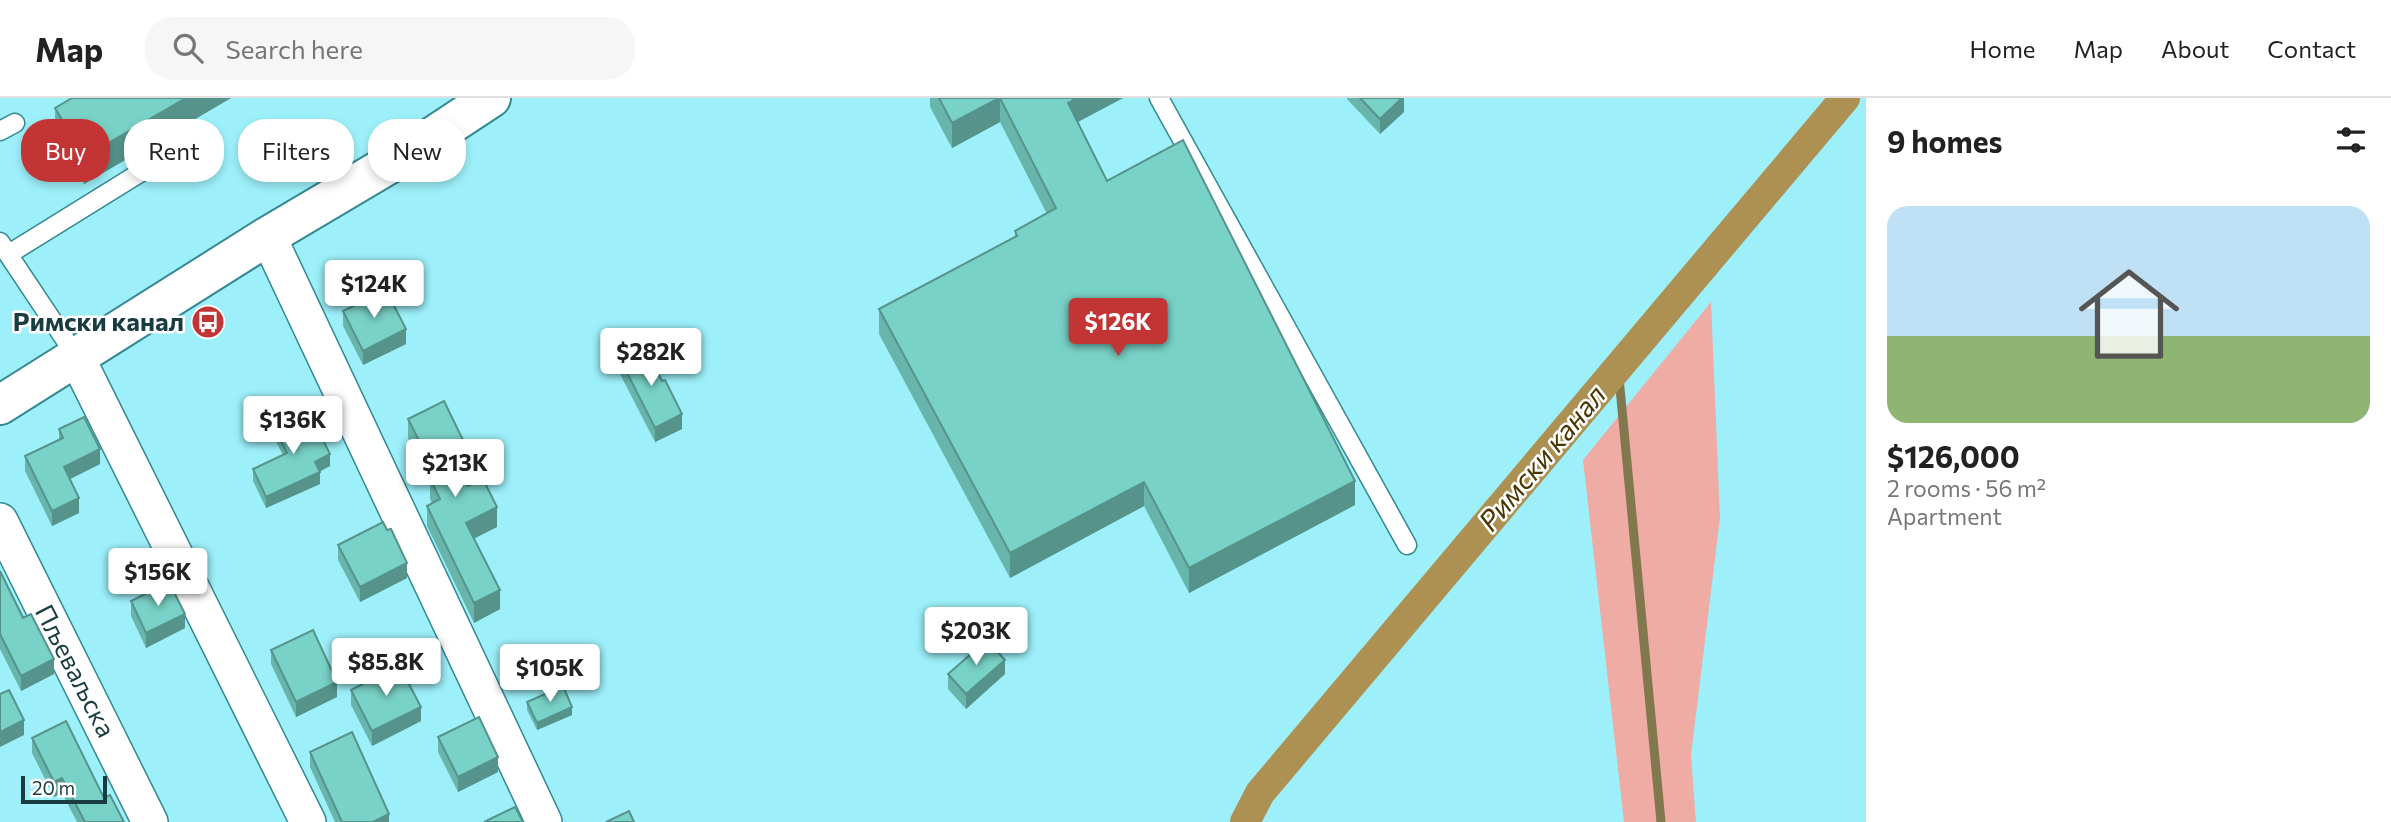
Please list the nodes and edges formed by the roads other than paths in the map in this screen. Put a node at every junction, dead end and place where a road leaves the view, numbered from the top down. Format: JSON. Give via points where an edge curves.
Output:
{"nodes":[{"id":1,"x":491,"y":98,"type":"edge"},
{"id":2,"x":1159,"y":98,"type":"edge"},
{"id":3,"x":124,"y":180,"type":"edge"},
{"id":4,"x":268,"y":236,"type":"junction"},
{"id":5,"x":4,"y":248,"type":"edge"},
{"id":6,"x":76,"y":356,"type":"junction"},
{"id":7,"x":0,"y":404,"type":"edge"},
{"id":8,"x":0,"y":521,"type":"edge"},
{"id":9,"x":1407,"y":545,"type":"dead end"},
{"id":10,"x":150,"y":822,"type":"edge"},
{"id":11,"x":308,"y":822,"type":"edge"},
{"id":12,"x":544,"y":822,"type":"edge"}],
"edges":[{"from":1,"to":4,"type":"main road"},
{"from":2,"to":9,"type":"lane"},
{"from":3,"to":5,"type":"lane"},
{"from":4,"to":6,"type":"main road"},
{"from":4,"to":12,"type":"street"},
{"from":5,"to":6,"type":"lane"},
{"from":6,"to":7,"type":"main road"},
{"from":6,"to":11,"type":"street"},
{"from":8,"to":10,"type":"street","name":"Пљеваљска"}]}
